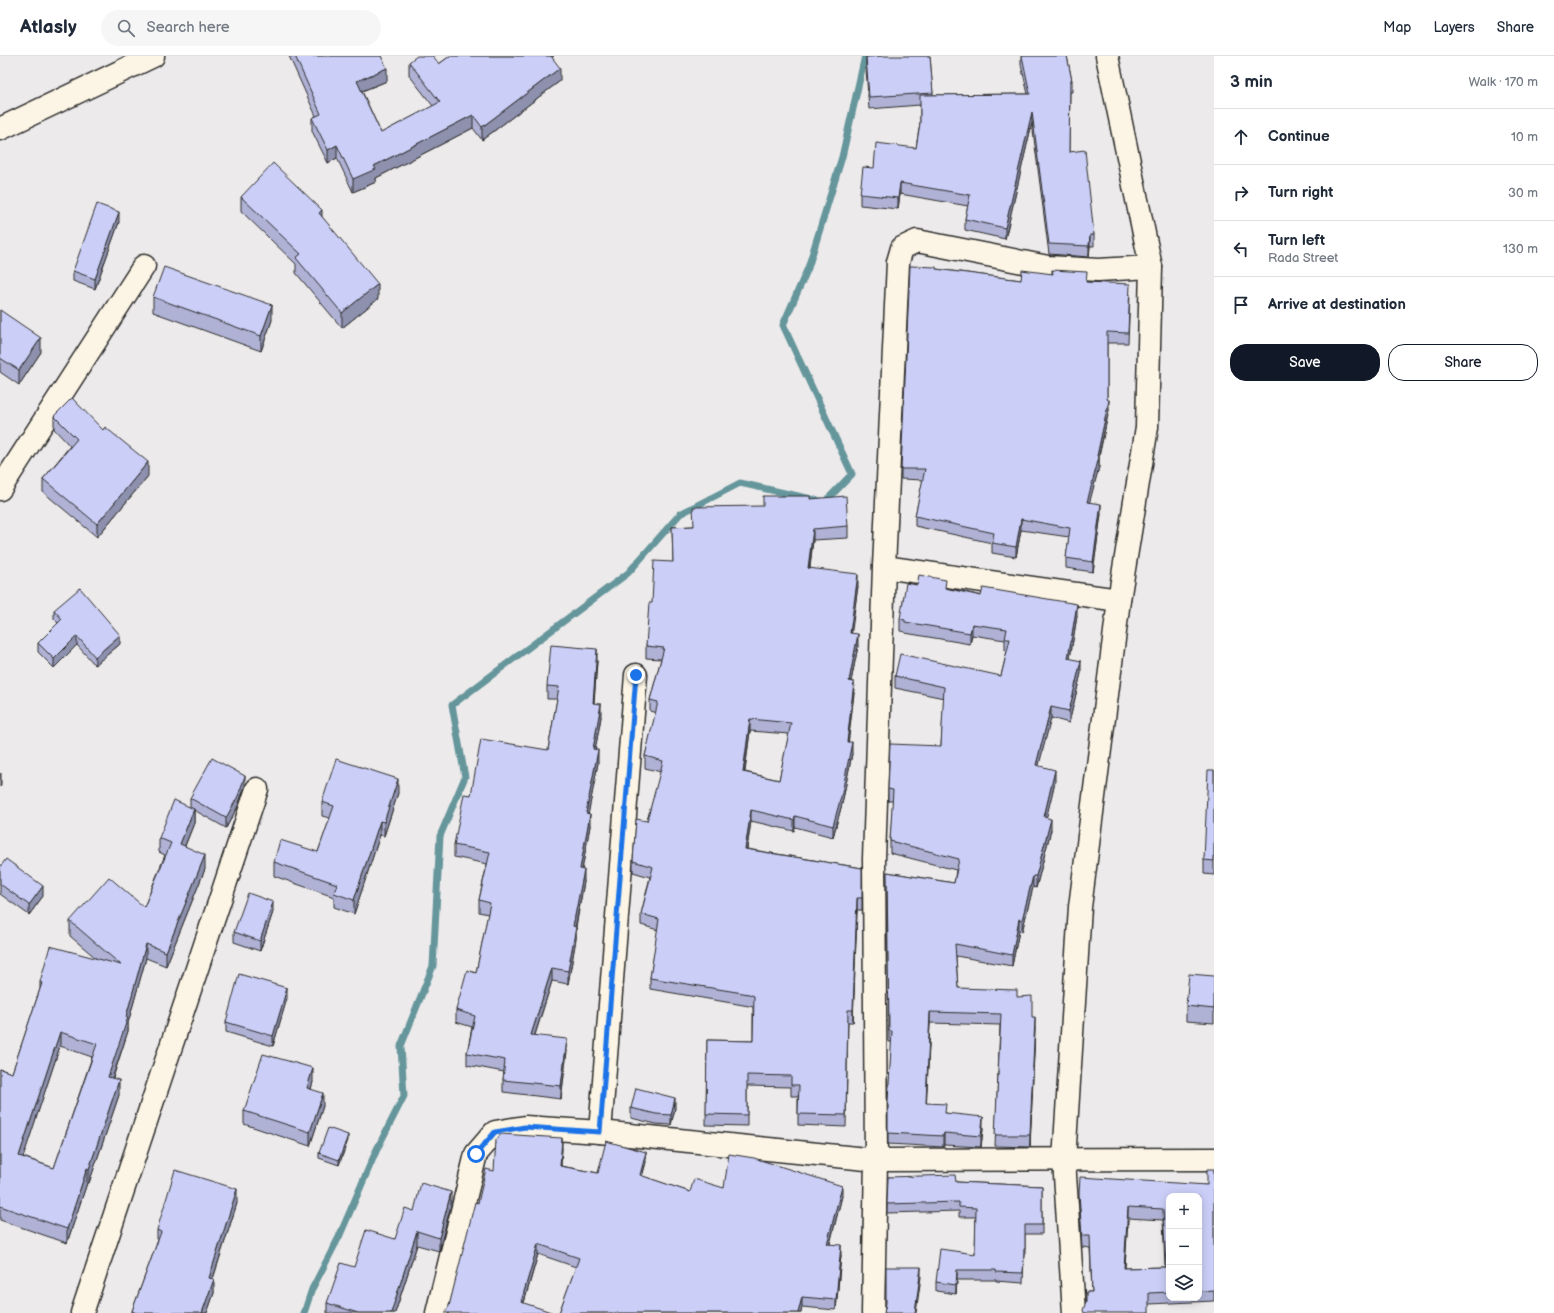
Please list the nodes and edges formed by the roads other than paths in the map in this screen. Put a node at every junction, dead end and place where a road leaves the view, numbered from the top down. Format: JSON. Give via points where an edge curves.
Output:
{"nodes":[{"id":1,"x":153,"y":56,"type":"edge"},
{"id":2,"x":1107,"y":56,"type":"edge"},
{"id":3,"x":0,"y":129,"type":"edge"},
{"id":4,"x":144,"y":266,"type":"dead end"},
{"id":5,"x":1151,"y":267,"type":"junction"},
{"id":6,"x":0,"y":489,"type":"edge"},
{"id":7,"x":884,"y":567,"type":"junction"},
{"id":8,"x":1119,"y":600,"type":"junction"},
{"id":9,"x":636,"y":675,"type":"dead end"},
{"id":10,"x":257,"y":789,"type":"dead end"},
{"id":11,"x":600,"y":1132,"type":"junction"},
{"id":12,"x":1214,"y":1159,"type":"edge"},
{"id":13,"x":876,"y":1160,"type":"junction"},
{"id":14,"x":1064,"y":1160,"type":"junction"},
{"id":15,"x":82,"y":1313,"type":"edge"},
{"id":16,"x":436,"y":1313,"type":"edge"},
{"id":17,"x":873,"y":1313,"type":"edge"},
{"id":18,"x":1074,"y":1313,"type":"edge"}],
"edges":[{"from":1,"to":3,"type":"street"},
{"from":2,"to":5,"type":"street"},
{"from":4,"to":6,"type":"street"},
{"from":5,"to":7,"type":"street","via":[[1098,270],[1048,267],[916,242],[902,248],[898,262]]},
{"from":5,"to":8,"type":"street","via":[[1147,427]]},
{"from":7,"to":8,"type":"street"},
{"from":7,"to":13,"type":"street","via":[[874,859]]},
{"from":8,"to":14,"type":"street","via":[[1080,907]]},
{"from":9,"to":11,"type":"street"},
{"from":10,"to":15,"type":"street"},
{"from":11,"to":13,"type":"street"},
{"from":11,"to":16,"type":"street","via":[[525,1127],[495,1132],[476,1154]]},
{"from":12,"to":14,"type":"street"},
{"from":13,"to":14,"type":"street"},
{"from":13,"to":17,"type":"street"},
{"from":14,"to":18,"type":"street"}]}
